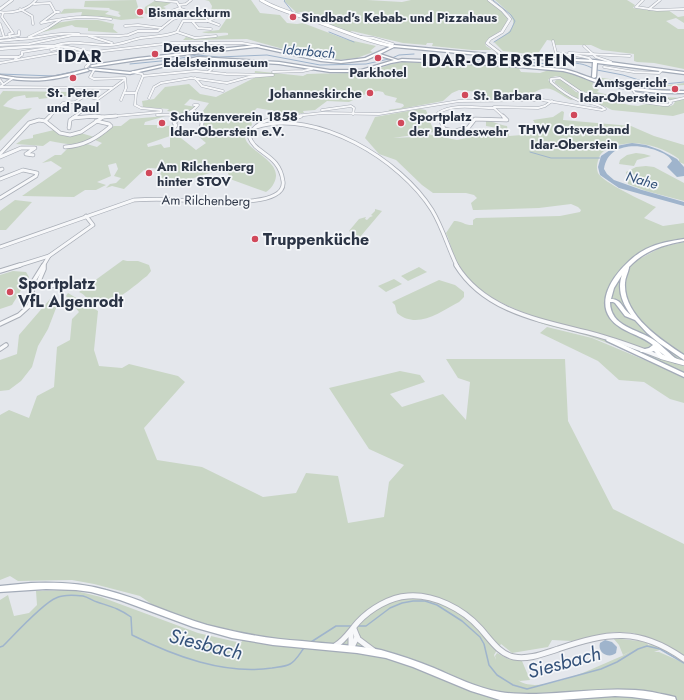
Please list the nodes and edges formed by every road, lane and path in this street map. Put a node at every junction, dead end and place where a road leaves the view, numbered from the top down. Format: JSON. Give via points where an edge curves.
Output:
{"nodes":[{"id":1,"x":12,"y":0,"type":"edge"},
{"id":2,"x":36,"y":0,"type":"edge"},
{"id":3,"x":156,"y":0,"type":"edge"},
{"id":4,"x":190,"y":0,"type":"edge"},
{"id":5,"x":261,"y":0,"type":"edge"},
{"id":6,"x":489,"y":0,"type":"edge"},
{"id":7,"x":643,"y":0,"type":"edge"},
{"id":8,"x":660,"y":0,"type":"edge"},
{"id":9,"x":173,"y":1,"type":"edge"},
{"id":10,"x":34,"y":4,"type":"junction"},
{"id":11,"x":179,"y":6,"type":"junction"},
{"id":12,"x":20,"y":9,"type":"junction"},
{"id":13,"x":684,"y":9,"type":"edge"},
{"id":14,"x":649,"y":10,"type":"junction"},
{"id":15,"x":1,"y":11,"type":"edge"},
{"id":16,"x":191,"y":13,"type":"junction"},
{"id":17,"x":218,"y":16,"type":"dead end"},
{"id":18,"x":61,"y":18,"type":"junction"},
{"id":19,"x":152,"y":18,"type":"dead end"},
{"id":20,"x":111,"y":20,"type":"dead end"},
{"id":21,"x":192,"y":21,"type":"junction"},
{"id":22,"x":208,"y":21,"type":"junction"},
{"id":23,"x":33,"y":24,"type":"dead end"},
{"id":24,"x":0,"y":25,"type":"edge"},
{"id":25,"x":219,"y":25,"type":"dead end"},
{"id":26,"x":126,"y":26,"type":"dead end"},
{"id":27,"x":163,"y":28,"type":"junction"},
{"id":28,"x":211,"y":29,"type":"dead end"},
{"id":29,"x":19,"y":31,"type":"dead end"},
{"id":30,"x":177,"y":32,"type":"junction"},
{"id":31,"x":83,"y":34,"type":"junction"},
{"id":32,"x":216,"y":36,"type":"dead end"},
{"id":33,"x":10,"y":37,"type":"junction"},
{"id":34,"x":0,"y":38,"type":"edge"},
{"id":35,"x":4,"y":38,"type":"junction"},
{"id":36,"x":358,"y":38,"type":"junction"},
{"id":37,"x":17,"y":39,"type":"junction"},
{"id":38,"x":0,"y":41,"type":"edge"},
{"id":39,"x":553,"y":41,"type":"dead end"},
{"id":40,"x":115,"y":44,"type":"junction"},
{"id":41,"x":0,"y":45,"type":"edge"},
{"id":42,"x":584,"y":46,"type":"dead end"},
{"id":43,"x":53,"y":47,"type":"junction"},
{"id":44,"x":393,"y":47,"type":"junction"},
{"id":45,"x":60,"y":48,"type":"junction"},
{"id":46,"x":268,"y":48,"type":"junction"},
{"id":47,"x":0,"y":49,"type":"edge"},
{"id":48,"x":90,"y":52,"type":"junction"},
{"id":49,"x":569,"y":52,"type":"dead end"},
{"id":50,"x":377,"y":54,"type":"junction"},
{"id":51,"x":499,"y":54,"type":"junction"},
{"id":52,"x":21,"y":55,"type":"junction"},
{"id":53,"x":576,"y":55,"type":"junction"},
{"id":54,"x":594,"y":55,"type":"junction"},
{"id":55,"x":196,"y":56,"type":"junction"},
{"id":56,"x":630,"y":56,"type":"dead end"},
{"id":57,"x":0,"y":57,"type":"edge"},
{"id":58,"x":598,"y":57,"type":"junction"},
{"id":59,"x":14,"y":60,"type":"dead end"},
{"id":60,"x":391,"y":60,"type":"junction"},
{"id":61,"x":0,"y":62,"type":"edge"},
{"id":62,"x":594,"y":62,"type":"junction"},
{"id":63,"x":619,"y":65,"type":"junction"},
{"id":64,"x":604,"y":67,"type":"dead end"},
{"id":65,"x":90,"y":68,"type":"junction"},
{"id":66,"x":312,"y":69,"type":"junction"},
{"id":67,"x":662,"y":70,"type":"junction"},
{"id":68,"x":133,"y":72,"type":"junction"},
{"id":69,"x":208,"y":72,"type":"junction"},
{"id":70,"x":274,"y":72,"type":"dead end"},
{"id":71,"x":684,"y":73,"type":"edge"},
{"id":72,"x":594,"y":75,"type":"junction"},
{"id":73,"x":0,"y":76,"type":"edge"},
{"id":74,"x":143,"y":76,"type":"junction"},
{"id":75,"x":588,"y":77,"type":"junction"},
{"id":76,"x":13,"y":78,"type":"junction"},
{"id":77,"x":195,"y":78,"type":"junction"},
{"id":78,"x":0,"y":80,"type":"edge"},
{"id":79,"x":124,"y":80,"type":"junction"},
{"id":80,"x":596,"y":81,"type":"junction"},
{"id":81,"x":4,"y":84,"type":"junction"},
{"id":82,"x":0,"y":87,"type":"edge"},
{"id":83,"x":112,"y":88,"type":"junction"},
{"id":84,"x":632,"y":89,"type":"junction"},
{"id":85,"x":223,"y":91,"type":"dead end"},
{"id":86,"x":684,"y":92,"type":"edge"},
{"id":87,"x":136,"y":93,"type":"junction"},
{"id":88,"x":124,"y":94,"type":"junction"},
{"id":89,"x":149,"y":98,"type":"dead end"},
{"id":90,"x":684,"y":98,"type":"edge"},
{"id":91,"x":121,"y":100,"type":"dead end"},
{"id":92,"x":552,"y":101,"type":"junction"},
{"id":93,"x":671,"y":101,"type":"junction"},
{"id":94,"x":194,"y":105,"type":"dead end"},
{"id":95,"x":494,"y":108,"type":"junction"},
{"id":96,"x":85,"y":109,"type":"dead end"},
{"id":97,"x":194,"y":111,"type":"junction"},
{"id":98,"x":140,"y":114,"type":"junction"},
{"id":99,"x":311,"y":114,"type":"junction"},
{"id":100,"x":353,"y":114,"type":"junction"},
{"id":101,"x":304,"y":115,"type":"junction"},
{"id":102,"x":181,"y":116,"type":"junction"},
{"id":103,"x":290,"y":116,"type":"junction"},
{"id":104,"x":103,"y":117,"type":"junction"},
{"id":105,"x":73,"y":118,"type":"junction"},
{"id":106,"x":45,"y":121,"type":"junction"},
{"id":107,"x":96,"y":121,"type":"junction"},
{"id":108,"x":294,"y":123,"type":"junction"},
{"id":109,"x":69,"y":128,"type":"dead end"},
{"id":110,"x":252,"y":130,"type":"junction"},
{"id":111,"x":201,"y":131,"type":"dead end"},
{"id":112,"x":182,"y":134,"type":"dead end"},
{"id":113,"x":65,"y":147,"type":"dead end"},
{"id":114,"x":0,"y":155,"type":"edge"},
{"id":115,"x":33,"y":155,"type":"dead end"},
{"id":116,"x":0,"y":179,"type":"edge"},
{"id":117,"x":0,"y":198,"type":"edge"},
{"id":118,"x":86,"y":216,"type":"junction"},
{"id":119,"x":684,"y":240,"type":"edge"},
{"id":120,"x":0,"y":247,"type":"edge"},
{"id":121,"x":49,"y":256,"type":"junction"},
{"id":122,"x":630,"y":263,"type":"junction"},
{"id":123,"x":43,"y":266,"type":"junction"},
{"id":124,"x":0,"y":271,"type":"edge"},
{"id":125,"x":59,"y":285,"type":"dead end"},
{"id":126,"x":608,"y":301,"type":"junction"},
{"id":127,"x":636,"y":319,"type":"junction"},
{"id":128,"x":0,"y":324,"type":"edge"},
{"id":129,"x":594,"y":334,"type":"junction"},
{"id":130,"x":609,"y":340,"type":"joint"},
{"id":131,"x":6,"y":345,"type":"dead end"},
{"id":132,"x":654,"y":345,"type":"junction"},
{"id":133,"x":0,"y":349,"type":"edge"},
{"id":134,"x":643,"y":350,"type":"junction"},
{"id":135,"x":662,"y":357,"type":"junction"},
{"id":136,"x":684,"y":357,"type":"edge"},
{"id":137,"x":676,"y":361,"type":"junction"},
{"id":138,"x":684,"y":363,"type":"edge"},
{"id":139,"x":684,"y":375,"type":"edge"},
{"id":140,"x":0,"y":589,"type":"edge"},
{"id":141,"x":353,"y":631,"type":"junction"},
{"id":142,"x":357,"y":638,"type":"junction"},
{"id":143,"x":332,"y":648,"type":"junction"},
{"id":144,"x":351,"y":649,"type":"junction"},
{"id":145,"x":377,"y":652,"type":"junction"},
{"id":146,"x":684,"y":659,"type":"edge"},
{"id":147,"x":672,"y":700,"type":"edge"}],
"edges":[{"from":1,"to":15,"type":"street"},
{"from":2,"to":10,"type":"street"},
{"from":3,"to":9,"type":"street"},
{"from":4,"to":11,"type":"street"},
{"from":5,"to":36,"type":"main road"},
{"from":6,"to":51,"type":"street","via":[[510,19],[502,32],[487,42],[487,45]]},
{"from":7,"to":14,"type":"street","via":[[636,7]]},
{"from":8,"to":14,"type":"street"},
{"from":9,"to":11,"type":"street"},
{"from":10,"to":12,"type":"street"},
{"from":10,"to":18,"type":"street","via":[[50,3],[58,12],[41,23]]},
{"from":11,"to":16,"type":"street"},
{"from":11,"to":19,"type":"street"},
{"from":12,"to":15,"type":"street","via":[[12,13]]},
{"from":12,"to":23,"type":"street","via":[[32,16]]},
{"from":13,"to":14,"type":"street"},
{"from":15,"to":33,"type":"street","via":[[2,17],[14,33],[9,34]]},
{"from":16,"to":22,"type":"street","via":[[205,17]]},
{"from":16,"to":27,"type":"street","via":[[173,19]]},
{"from":17,"to":22,"type":"street"},
{"from":18,"to":20,"type":"street","via":[[88,16]]},
{"from":18,"to":37,"type":"street","via":[[34,36]]},
{"from":21,"to":22,"type":"street"},
{"from":21,"to":28,"type":"street","via":[[200,29]]},
{"from":21,"to":30,"type":"street","via":[[181,22]]},
{"from":22,"to":25,"type":"street"},
{"from":24,"to":35,"type":"street"},
{"from":26,"to":27,"type":"street"},
{"from":27,"to":31,"type":"street","via":[[125,36]]},
{"from":29,"to":33,"type":"street","via":[[19,35]]},
{"from":30,"to":32,"type":"street","via":[[195,38]]},
{"from":30,"to":40,"type":"street","via":[[162,38],[140,38]]},
{"from":31,"to":37,"type":"street","via":[[71,32]]},
{"from":31,"to":40,"type":"street"},
{"from":31,"to":41,"type":"street","via":[[29,44]]},
{"from":33,"to":35,"type":"street"},
{"from":34,"to":35,"type":"street"},
{"from":36,"to":44,"type":"main road"},
{"from":36,"to":44,"type":"street","via":[[373,38]]},
{"from":37,"to":38,"type":"street"},
{"from":39,"to":53,"type":"street","via":[[556,53]]},
{"from":40,"to":43,"type":"street","via":[[77,42],[57,44]]},
{"from":42,"to":54,"type":"street"},
{"from":43,"to":45,"type":"street"},
{"from":43,"to":47,"type":"street"},
{"from":43,"to":52,"type":"street"},
{"from":44,"to":50,"type":"main road"},
{"from":44,"to":51,"type":"main road"},
{"from":45,"to":48,"type":"street","via":[[77,48]]},
{"from":45,"to":52,"type":"street"},
{"from":46,"to":48,"type":"street","via":[[242,43],[205,42]]},
{"from":46,"to":50,"type":"main road","via":[[336,62],[360,60]]},
{"from":46,"to":55,"type":"main road","via":[[255,46]]},
{"from":48,"to":61,"type":"street","via":[[59,53]]},
{"from":48,"to":65,"type":"street"},
{"from":49,"to":54,"type":"street"},
{"from":50,"to":60,"type":"main road"},
{"from":51,"to":62,"type":"main road"},
{"from":52,"to":57,"type":"street"},
{"from":52,"to":59,"type":"street"},
{"from":53,"to":58,"type":"street"},
{"from":53,"to":62,"type":"street","via":[[590,58]]},
{"from":54,"to":56,"type":"street"},
{"from":54,"to":58,"type":"street"},
{"from":55,"to":65,"type":"main road","via":[[138,59]]},
{"from":55,"to":66,"type":"main road","via":[[279,63]]},
{"from":55,"to":68,"type":"main road"},
{"from":55,"to":69,"type":"street","via":[[205,61],[202,65],[212,69]]},
{"from":58,"to":63,"type":"street"},
{"from":60,"to":66,"type":"main road","via":[[361,71]]},
{"from":60,"to":75,"type":"main road","via":[[553,69]]},
{"from":62,"to":63,"type":"main road"},
{"from":62,"to":72,"type":"main road"},
{"from":63,"to":67,"type":"main road"},
{"from":64,"to":67,"type":"street","via":[[639,72],[659,73]]},
{"from":65,"to":68,"type":"main road"},
{"from":65,"to":76,"type":"main road","via":[[49,80]]},
{"from":65,"to":79,"type":"street","via":[[91,78],[98,80],[120,77],[125,78]]},
{"from":66,"to":70,"type":"street","via":[[286,69]]},
{"from":67,"to":71,"type":"main road"},
{"from":68,"to":74,"type":"street"},
{"from":69,"to":74,"type":"street"},
{"from":69,"to":77,"type":"street","via":[[273,75],[227,83]]},
{"from":72,"to":75,"type":"main road"},
{"from":72,"to":80,"type":"main road"},
{"from":73,"to":76,"type":"main road"},
{"from":74,"to":87,"type":"street"},
{"from":75,"to":80,"type":"main road"},
{"from":76,"to":81,"type":"street"},
{"from":77,"to":85,"type":"street","via":[[202,86]]},
{"from":77,"to":89,"type":"street","via":[[161,83],[154,87]]},
{"from":78,"to":81,"type":"street"},
{"from":79,"to":83,"type":"street"},
{"from":79,"to":88,"type":"street"},
{"from":80,"to":84,"type":"main road"},
{"from":81,"to":82,"type":"street"},
{"from":82,"to":83,"type":"street"},
{"from":83,"to":106,"type":"street","via":[[98,99],[85,96],[75,102],[63,103]]},
{"from":84,"to":86,"type":"main road"},
{"from":84,"to":93,"type":"street","via":[[634,93]]},
{"from":87,"to":88,"type":"street"},
{"from":87,"to":98,"type":"street","via":[[134,99],[137,106],[162,111]]},
{"from":88,"to":91,"type":"street"},
{"from":90,"to":93,"type":"street"},
{"from":92,"to":93,"type":"street","via":[[606,109],[576,100],[551,82],[551,79],[555,78],[562,79],[582,93],[663,105],[670,104]]},
{"from":92,"to":95,"type":"street","via":[[538,108],[493,106]]},
{"from":92,"to":100,"type":"street","via":[[459,101],[384,114]]},
{"from":94,"to":97,"type":"street","via":[[198,105]]},
{"from":95,"to":95,"type":"street","via":[[507,120],[475,119],[466,130],[445,130],[438,113],[457,108]]},
{"from":96,"to":105,"type":"street"},
{"from":97,"to":102,"type":"street"},
{"from":97,"to":111,"type":"street","via":[[200,114]]},
{"from":98,"to":102,"type":"street"},
{"from":98,"to":104,"type":"street"},
{"from":99,"to":100,"type":"street"},
{"from":99,"to":100,"type":"street","via":[[313,111],[351,106],[354,108]]},
{"from":99,"to":101,"type":"street"},
{"from":101,"to":103,"type":"street"},
{"from":101,"to":108,"type":"street","via":[[296,118]]},
{"from":102,"to":112,"type":"street","via":[[174,123],[176,125],[172,132]]},
{"from":103,"to":108,"type":"street"},
{"from":103,"to":108,"type":"street","via":[[287,121]]},
{"from":103,"to":110,"type":"street","via":[[264,121]]},
{"from":104,"to":105,"type":"street"},
{"from":104,"to":107,"type":"street"},
{"from":105,"to":109,"type":"street"},
{"from":106,"to":107,"type":"street","via":[[60,133],[70,135],[82,132]]},
{"from":106,"to":114,"type":"street","via":[[29,123]]},
{"from":107,"to":113,"type":"street","via":[[112,126],[91,142]]},
{"from":108,"to":110,"type":"street","via":[[268,124]]},
{"from":108,"to":129,"type":"street","via":[[343,136],[390,167],[414,188],[438,221],[459,271],[483,295],[518,313]]},
{"from":110,"to":118,"type":"street","name":"Am Rilchenberg","via":[[249,136],[252,144],[274,160],[282,178],[282,186],[272,196],[243,202],[143,199]]},
{"from":114,"to":115,"type":"street","via":[[30,147],[35,148],[26,154]]},
{"from":116,"to":117,"type":"street","via":[[23,170],[37,173]]},
{"from":118,"to":120,"type":"street","name":"Am Rilchenberg"},
{"from":118,"to":121,"type":"street","via":[[92,225]]},
{"from":119,"to":122,"type":"main road","via":[[659,245]]},
{"from":121,"to":123,"type":"street"},
{"from":121,"to":124,"type":"street"},
{"from":122,"to":126,"type":"main road","via":[[617,278]]},
{"from":122,"to":127,"type":"main road","via":[[624,276],[622,290],[627,305]]},
{"from":123,"to":125,"type":"street","via":[[38,283],[44,286]]},
{"from":123,"to":128,"type":"street","via":[[31,285],[32,299],[29,305],[12,319]]},
{"from":126,"to":127,"type":"main road","via":[[618,301],[626,314]]},
{"from":126,"to":132,"type":"main road","via":[[608,310],[616,321]]},
{"from":127,"to":136,"type":"main road","via":[[657,339]]},
{"from":129,"to":130,"type":"street"},
{"from":129,"to":134,"type":"street"},
{"from":130,"to":139,"type":"main road"},
{"from":131,"to":133,"type":"street"},
{"from":132,"to":134,"type":"main road","via":[[651,350]]},
{"from":132,"to":135,"type":"main road"},
{"from":132,"to":137,"type":"main road"},
{"from":134,"to":135,"type":"street"},
{"from":135,"to":137,"type":"main road"},
{"from":137,"to":138,"type":"main road"},
{"from":140,"to":143,"type":"main road","via":[[34,585],[81,587],[120,597],[219,632],[275,642]]},
{"from":141,"to":142,"type":"street"},
{"from":141,"to":143,"type":"street"},
{"from":141,"to":144,"type":"street"},
{"from":141,"to":146,"type":"street","via":[[364,617],[386,603],[400,597],[418,596],[440,602],[468,616],[501,652],[512,657],[536,656],[589,640],[619,635],[657,642]]},
{"from":142,"to":144,"type":"street"},
{"from":142,"to":145,"type":"street"},
{"from":143,"to":144,"type":"main road"},
{"from":144,"to":145,"type":"main road"},
{"from":145,"to":147,"type":"main road","via":[[412,663],[468,688],[502,697],[554,699],[624,693]]}]}
